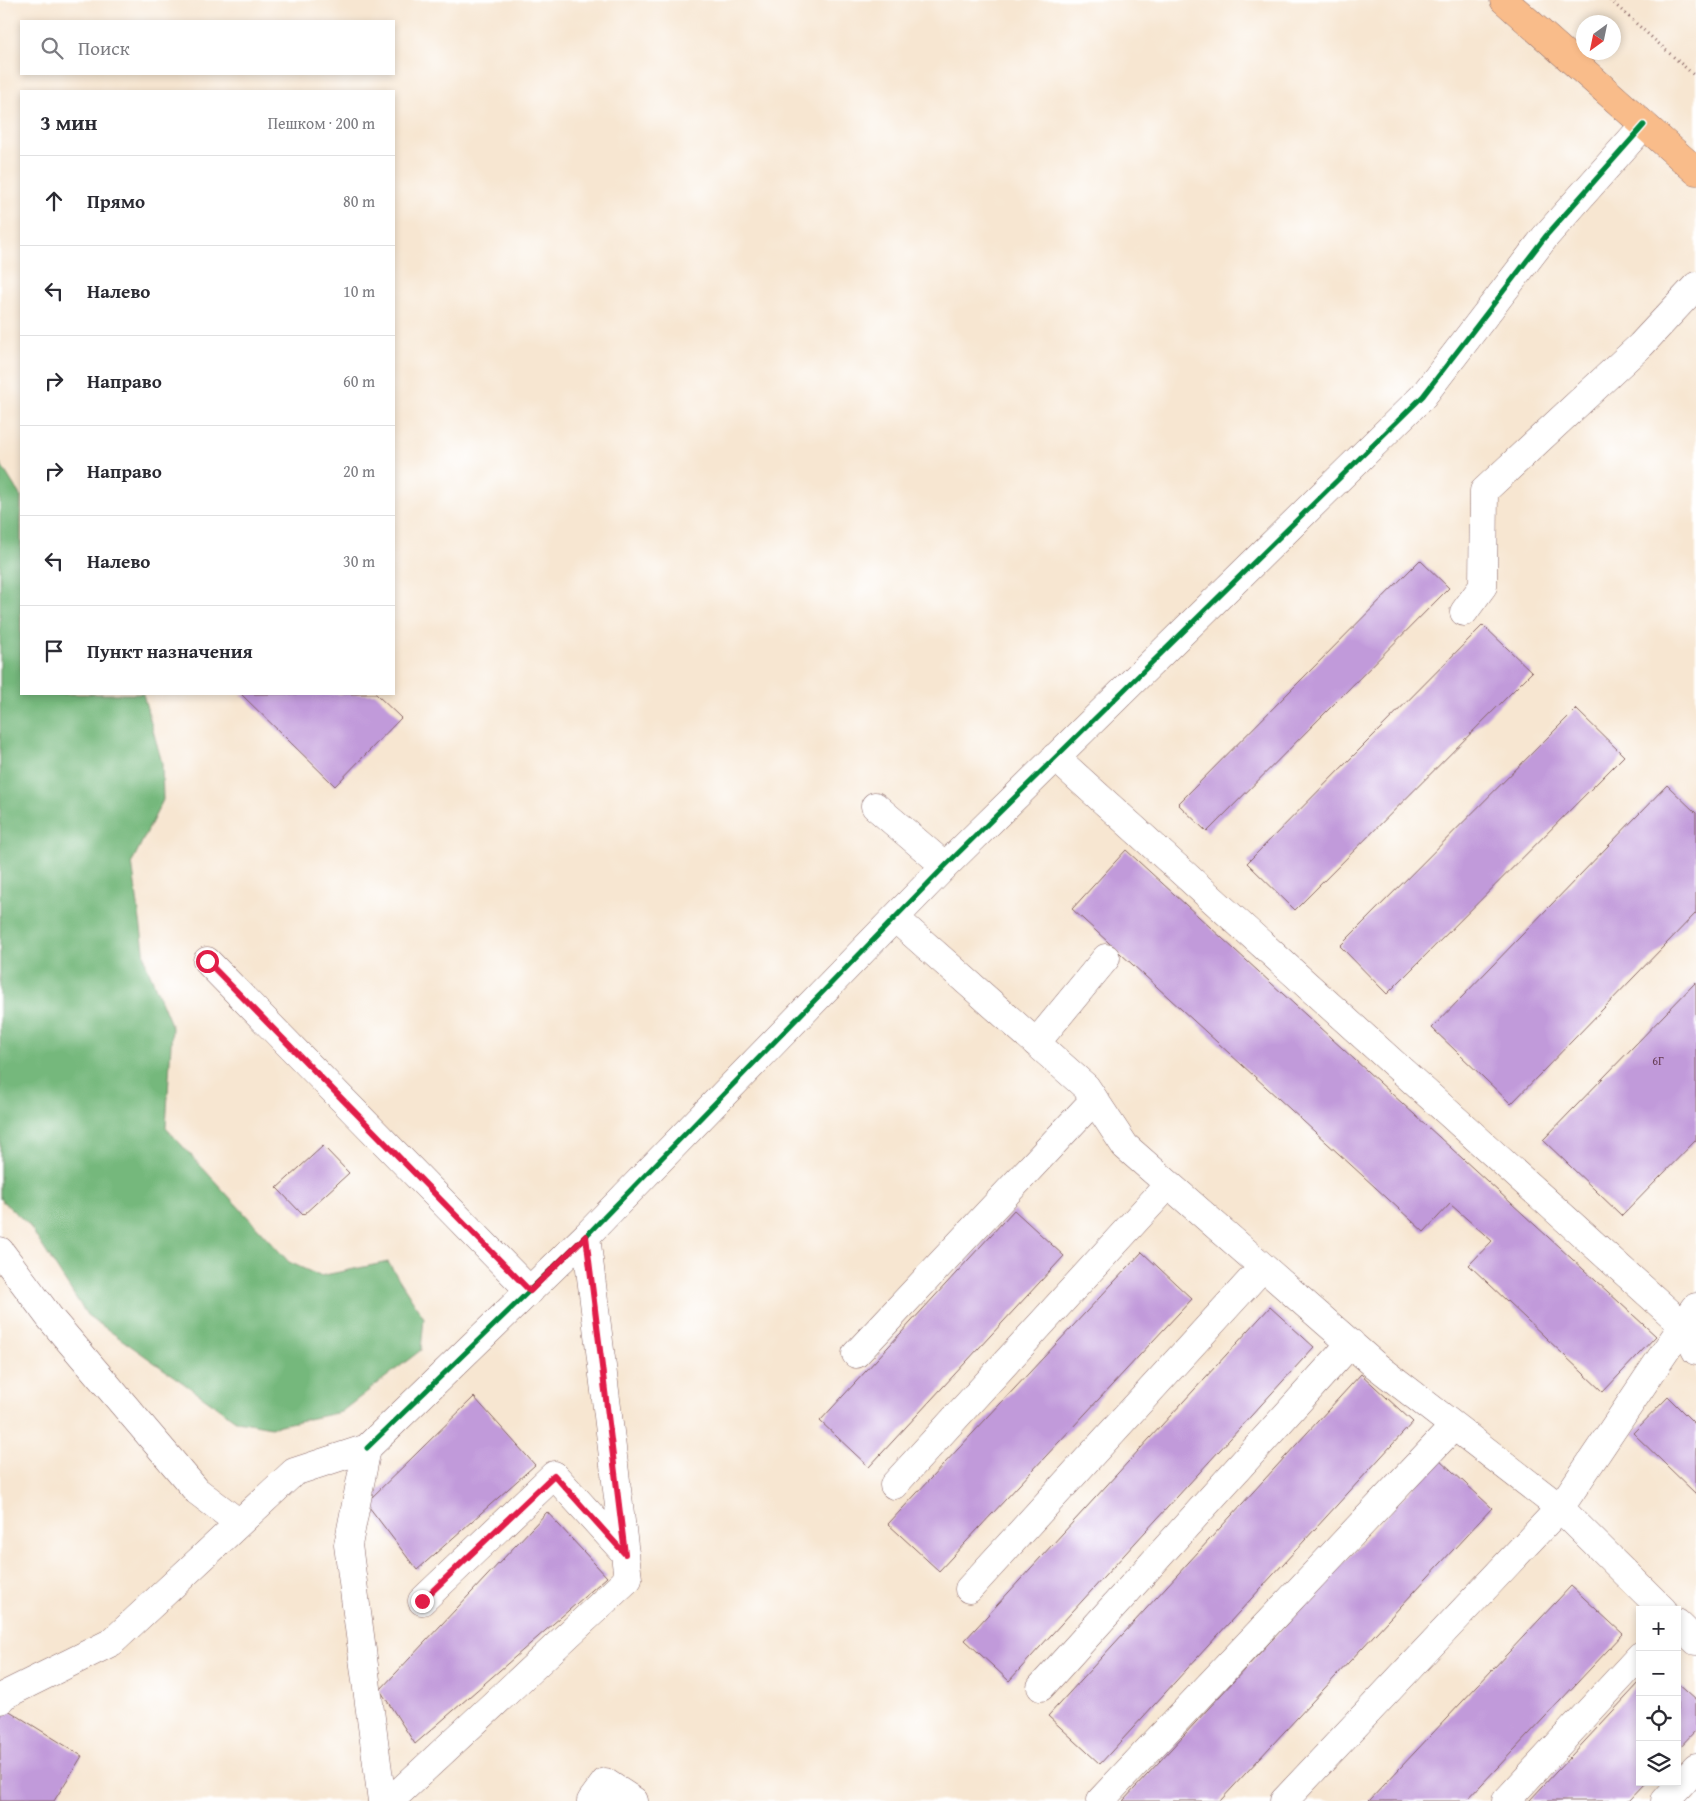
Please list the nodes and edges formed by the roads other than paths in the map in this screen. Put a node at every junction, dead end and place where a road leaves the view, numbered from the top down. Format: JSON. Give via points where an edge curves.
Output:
{"nodes":[{"id":1,"x":1504,"y":0,"type":"edge"},
{"id":2,"x":1644,"y":125,"type":"junction"},
{"id":3,"x":1696,"y":171,"type":"edge"},
{"id":4,"x":1696,"y":286,"type":"edge"},
{"id":5,"x":1464,"y":612,"type":"dead end"},
{"id":6,"x":1055,"y":757,"type":"junction"},
{"id":7,"x":875,"y":806,"type":"dead end"},
{"id":8,"x":944,"y":866,"type":"junction"},
{"id":9,"x":895,"y":918,"type":"junction"},
{"id":10,"x":1106,"y":958,"type":"dead end"},
{"id":11,"x":207,"y":961,"type":"dead end"},
{"id":12,"x":1036,"y":1043,"type":"junction"},
{"id":13,"x":1094,"y":1100,"type":"junction"},
{"id":14,"x":1168,"y":1185,"type":"junction"},
{"id":15,"x":586,"y":1236,"type":"junction"},
{"id":16,"x":0,"y":1252,"type":"edge"},
{"id":17,"x":1263,"y":1267,"type":"junction"},
{"id":18,"x":530,"y":1291,"type":"junction"},
{"id":19,"x":1689,"y":1316,"type":"edge"},
{"id":20,"x":1351,"y":1343,"type":"junction"},
{"id":21,"x":1696,"y":1351,"type":"edge"},
{"id":22,"x":856,"y":1354,"type":"dead end"},
{"id":23,"x":1454,"y":1426,"type":"junction"},
{"id":24,"x":367,"y":1448,"type":"junction"},
{"id":25,"x":894,"y":1485,"type":"dead end"},
{"id":26,"x":1560,"y":1508,"type":"junction"},
{"id":27,"x":239,"y":1523,"type":"junction"},
{"id":28,"x":625,"y":1554,"type":"junction"},
{"id":29,"x":969,"y":1589,"type":"dead end"},
{"id":30,"x":422,"y":1601,"type":"dead end"},
{"id":31,"x":1659,"y":1606,"type":"edge"},
{"id":32,"x":1681,"y":1628,"type":"edge"},
{"id":33,"x":1696,"y":1641,"type":"edge"},
{"id":34,"x":1636,"y":1660,"type":"edge"},
{"id":35,"x":1041,"y":1687,"type":"dead end"},
{"id":36,"x":0,"y":1700,"type":"edge"},
{"id":37,"x":1696,"y":1767,"type":"edge"},
{"id":38,"x":1101,"y":1800,"type":"edge"},
{"id":39,"x":382,"y":1801,"type":"edge"},
{"id":40,"x":390,"y":1801,"type":"edge"},
{"id":41,"x":591,"y":1801,"type":"edge"},
{"id":42,"x":634,"y":1801,"type":"edge"},
{"id":43,"x":1284,"y":1801,"type":"edge"},
{"id":44,"x":1506,"y":1801,"type":"edge"},
{"id":45,"x":1665,"y":1801,"type":"edge"}],
"edges":[{"from":1,"to":2,"type":"main road"},
{"from":2,"to":3,"type":"main road"},
{"from":2,"to":6,"type":"street","via":[[1545,237],[1422,396]]},
{"from":4,"to":5,"type":"street","via":[[1641,345],[1484,491],[1483,586]]},
{"from":6,"to":8,"type":"street"},
{"from":6,"to":19,"type":"street"},
{"from":7,"to":8,"type":"street"},
{"from":8,"to":9,"type":"street"},
{"from":9,"to":12,"type":"street"},
{"from":9,"to":15,"type":"street"},
{"from":10,"to":12,"type":"street"},
{"from":11,"to":18,"type":"street"},
{"from":12,"to":13,"type":"street","via":[[1086,1087]]},
{"from":13,"to":14,"type":"street","via":[[1125,1146]]},
{"from":13,"to":22,"type":"street"},
{"from":14,"to":17,"type":"street"},
{"from":14,"to":25,"type":"street"},
{"from":15,"to":18,"type":"street"},
{"from":15,"to":28,"type":"street"},
{"from":16,"to":27,"type":"street","via":[[50,1318],[197,1491]]},
{"from":17,"to":20,"type":"street"},
{"from":17,"to":29,"type":"street"},
{"from":18,"to":24,"type":"street"},
{"from":19,"to":21,"type":"street"},
{"from":19,"to":26,"type":"street"},
{"from":20,"to":23,"type":"street"},
{"from":20,"to":35,"type":"street"},
{"from":23,"to":26,"type":"street"},
{"from":23,"to":38,"type":"street"},
{"from":24,"to":27,"type":"street","via":[[294,1472]]},
{"from":24,"to":39,"type":"street","via":[[348,1545]]},
{"from":26,"to":31,"type":"street"},
{"from":26,"to":43,"type":"street"},
{"from":27,"to":36,"type":"street","via":[[112,1642]]},
{"from":28,"to":30,"type":"street","via":[[554,1475]]},
{"from":28,"to":40,"type":"street","via":[[628,1579]]},
{"from":32,"to":33,"type":"street"},
{"from":34,"to":44,"type":"street"},
{"from":37,"to":45,"type":"street"},
{"from":41,"to":42,"type":"street","via":[[605,1782]]}]}
